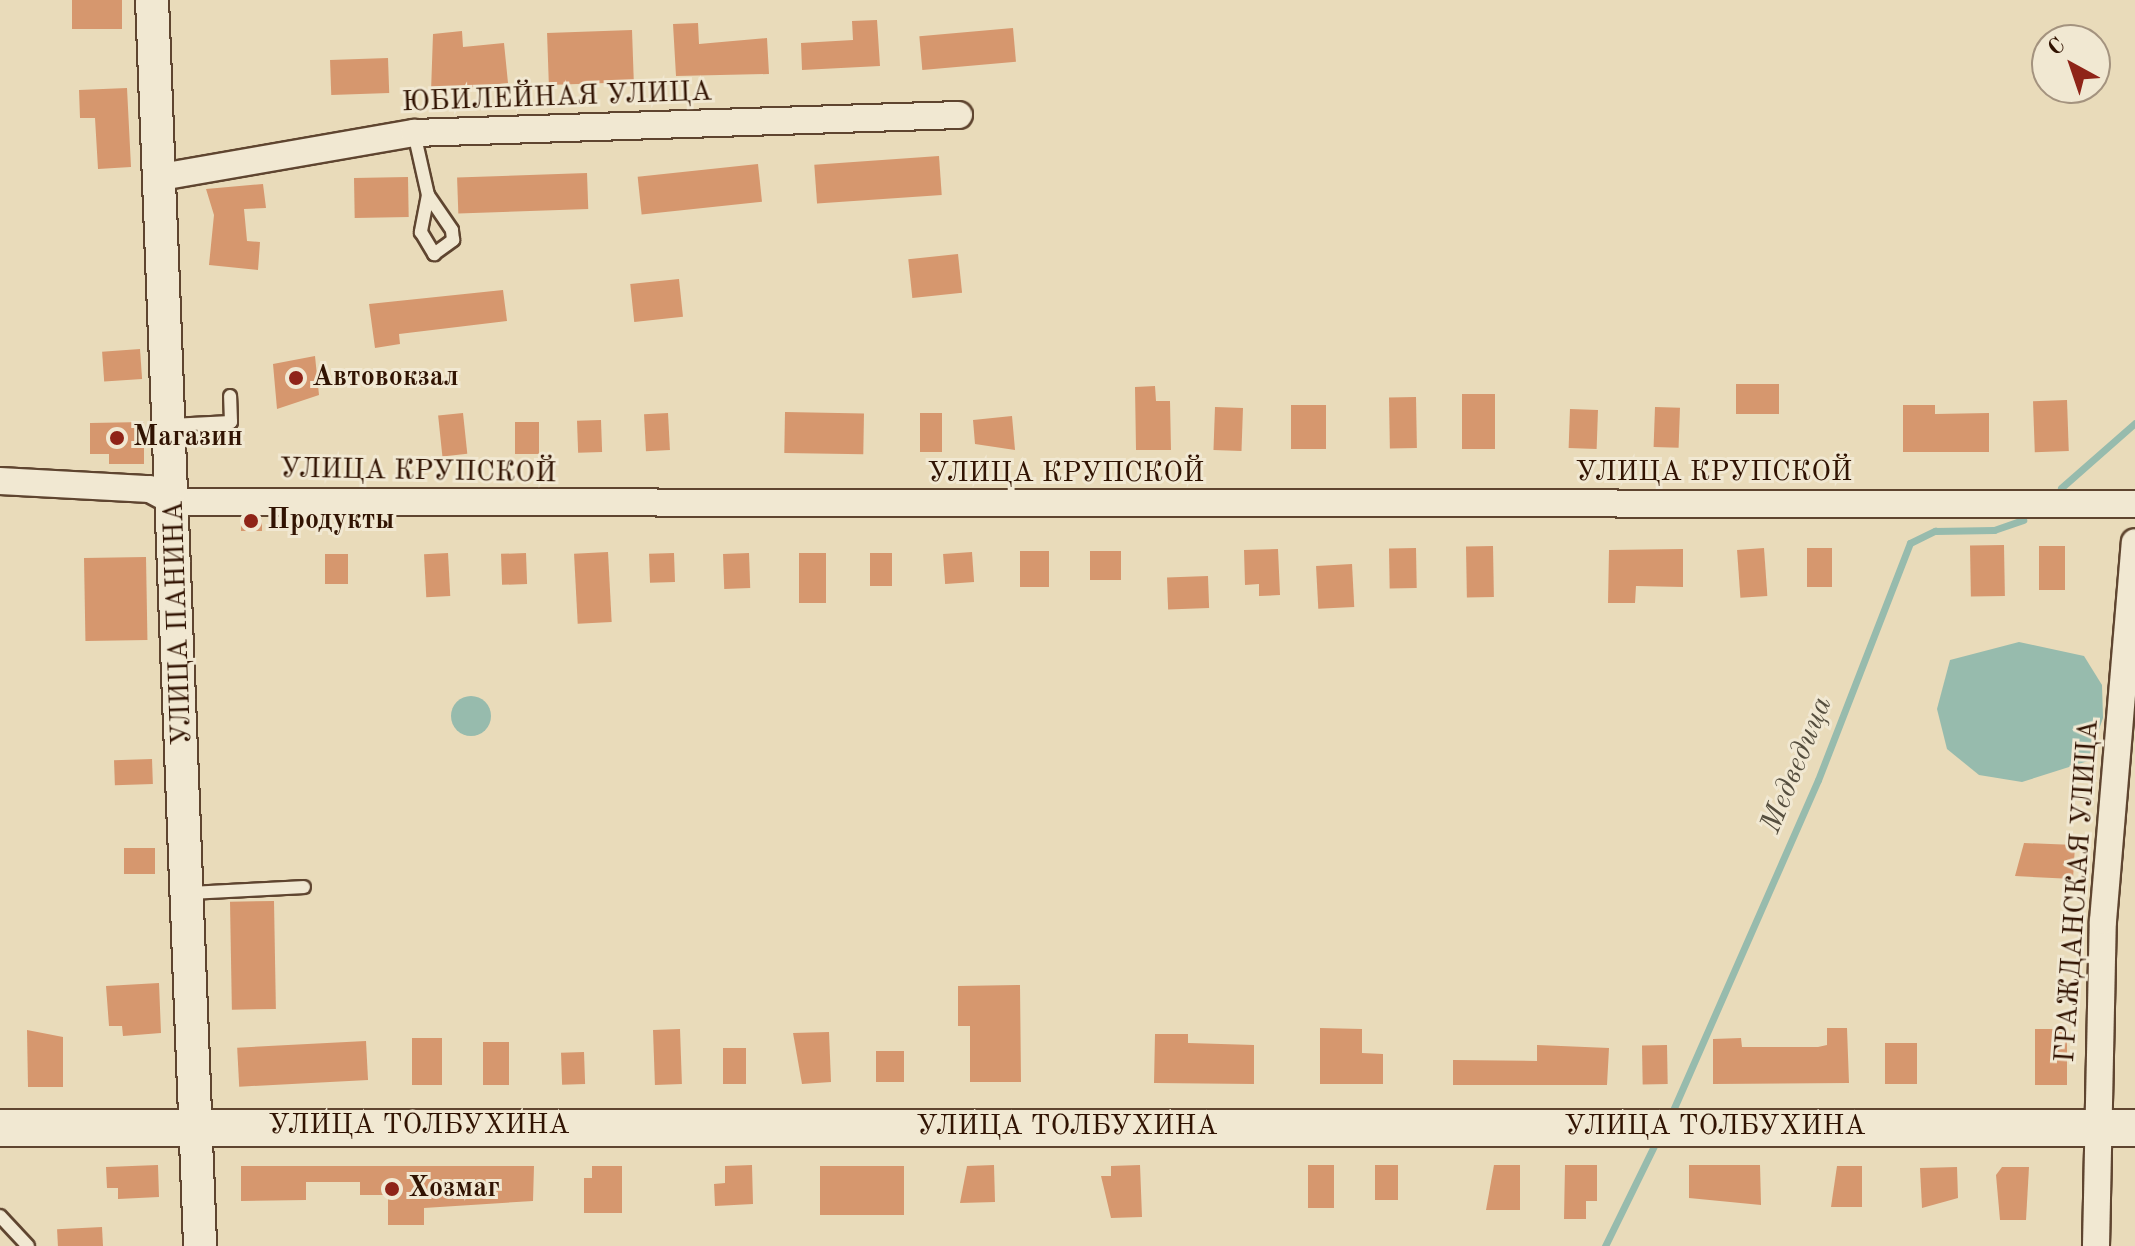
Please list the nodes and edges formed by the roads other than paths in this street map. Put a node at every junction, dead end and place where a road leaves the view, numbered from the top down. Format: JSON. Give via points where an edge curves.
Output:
{"nodes":[{"id":1,"x":152,"y":0,"type":"edge"},
{"id":2,"x":959,"y":115,"type":"dead end"},
{"id":3,"x":414,"y":133,"type":"junction"},
{"id":4,"x":161,"y":177,"type":"junction"},
{"id":5,"x":428,"y":195,"type":"dead end"},
{"id":6,"x":230,"y":396,"type":"dead end"},
{"id":7,"x":171,"y":425,"type":"junction"},
{"id":8,"x":0,"y":481,"type":"edge"},
{"id":9,"x":174,"y":502,"type":"junction"},
{"id":10,"x":2135,"y":504,"type":"edge"},
{"id":11,"x":2135,"y":542,"type":"edge"},
{"id":12,"x":304,"y":887,"type":"dead end"},
{"id":13,"x":191,"y":893,"type":"junction"},
{"id":14,"x":198,"y":1126,"type":"junction"},
{"id":15,"x":0,"y":1128,"type":"edge"},
{"id":16,"x":2096,"y":1128,"type":"junction"},
{"id":17,"x":2135,"y":1128,"type":"edge"},
{"id":18,"x":0,"y":1216,"type":"edge"},
{"id":19,"x":28,"y":1246,"type":"edge"},
{"id":20,"x":200,"y":1246,"type":"edge"},
{"id":21,"x":2096,"y":1246,"type":"edge"}],
"edges":[{"from":1,"to":4,"type":"street","name":"УЛИЦА ПАНИНА"},
{"from":2,"to":3,"type":"street","name":"ЮБИЛЕЙНАЯ УЛИЦА"},
{"from":3,"to":4,"type":"street","name":"ЮБИЛЕЙНАЯ УЛИЦА"},
{"from":3,"to":5,"type":"lane"},
{"from":4,"to":7,"type":"street","name":"УЛИЦА ПАНИНА"},
{"from":6,"to":7,"type":"lane","via":[[231,422]]},
{"from":7,"to":9,"type":"street","name":"УЛИЦА ПАНИНА"},
{"from":8,"to":9,"type":"street","name":"УЛИЦА КРУПСКОЙ","via":[[150,489]]},
{"from":9,"to":10,"type":"street","name":"УЛИЦА КРУПСКОЙ"},
{"from":9,"to":13,"type":"street","name":"УЛИЦА ПАНИНА"},
{"from":11,"to":16,"type":"street","name":"ГРАЖДАНСКАЯ УЛИЦА","via":[[2103,921]]},
{"from":12,"to":13,"type":"lane"},
{"from":13,"to":14,"type":"street","name":"УЛИЦА ПАНИНА"},
{"from":14,"to":15,"type":"main road","name":"УЛИЦА ТОЛБУХИНА"},
{"from":14,"to":16,"type":"main road","name":"УЛИЦА ТОЛБУХИНА"},
{"from":14,"to":20,"type":"street","name":"УЛИЦА ПАНИНА"},
{"from":16,"to":17,"type":"main road","name":"УЛИЦА ТОЛБУХИНА"},
{"from":16,"to":21,"type":"street","name":"ГРАЖДАНСКАЯ УЛИЦА"},
{"from":18,"to":19,"type":"lane"}]}
